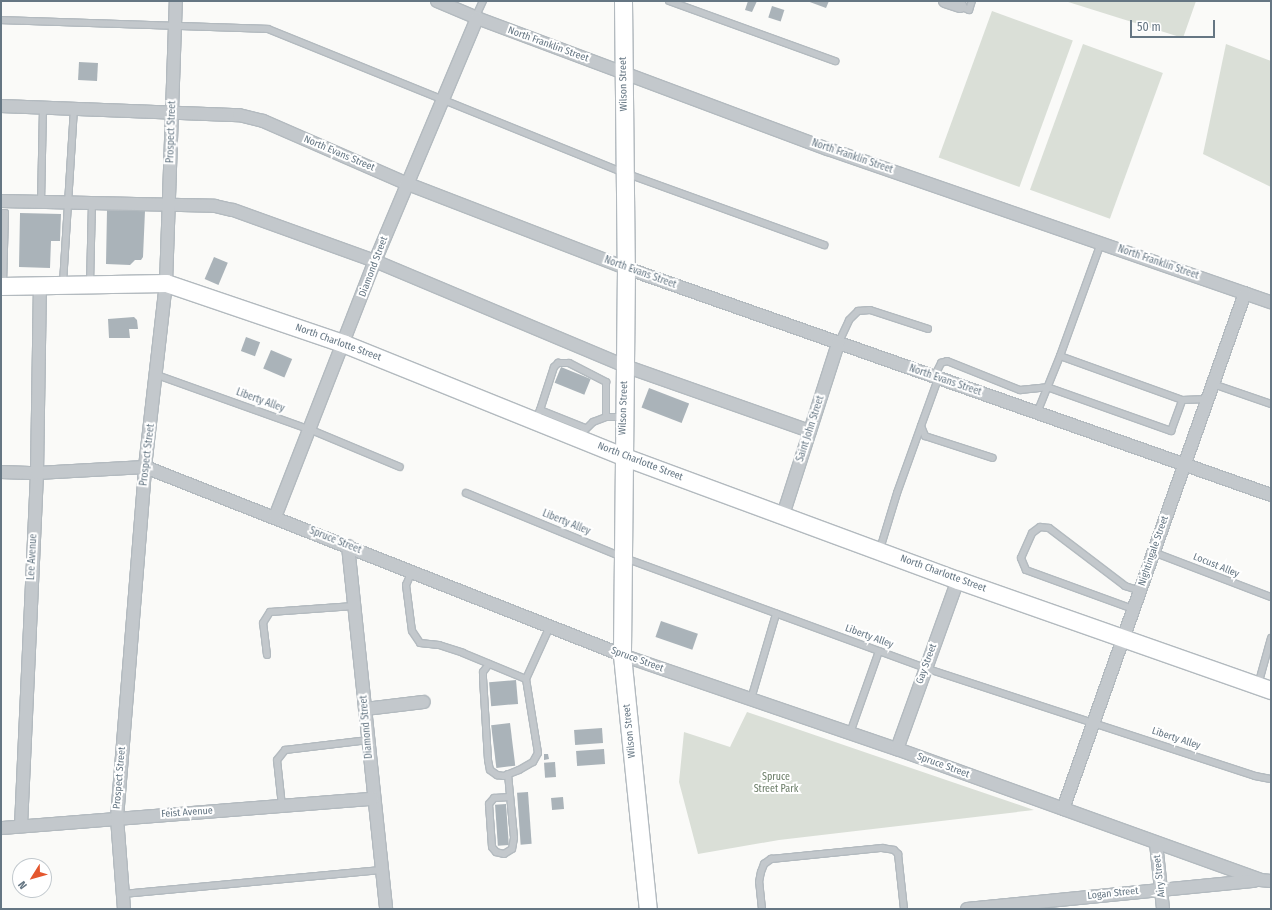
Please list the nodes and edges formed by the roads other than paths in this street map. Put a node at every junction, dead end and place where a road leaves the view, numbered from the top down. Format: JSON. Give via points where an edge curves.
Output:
{"nodes":[{"id":1,"x":176,"y":1,"type":"edge"},
{"id":2,"x":437,"y":1,"type":"edge"},
{"id":3,"x":483,"y":1,"type":"edge"},
{"id":4,"x":623,"y":1,"type":"edge"},
{"id":5,"x":669,"y":1,"type":"edge"},
{"id":6,"x":945,"y":1,"type":"edge"},
{"id":7,"x":972,"y":1,"type":"edge"},
{"id":8,"x":960,"y":6,"type":"joint"},
{"id":9,"x":476,"y":18,"type":"junction"},
{"id":10,"x":1,"y":20,"type":"edge"},
{"id":11,"x":176,"y":24,"type":"junction"},
{"id":12,"x":834,"y":61,"type":"dead end"},
{"id":13,"x":624,"y":73,"type":"junction"},
{"id":14,"x":444,"y":98,"type":"junction"},
{"id":15,"x":1,"y":106,"type":"edge"},
{"id":16,"x":43,"y":108,"type":"junction"},
{"id":17,"x":74,"y":109,"type":"junction"},
{"id":18,"x":172,"y":111,"type":"junction"},
{"id":19,"x":625,"y":173,"type":"junction"},
{"id":20,"x":408,"y":184,"type":"junction"},
{"id":21,"x":1,"y":201,"type":"edge"},
{"id":22,"x":40,"y":203,"type":"junction"},
{"id":23,"x":69,"y":204,"type":"junction"},
{"id":24,"x":92,"y":204,"type":"junction"},
{"id":25,"x":170,"y":207,"type":"junction"},
{"id":26,"x":1,"y":213,"type":"edge"},
{"id":27,"x":1100,"y":243,"type":"junction"},
{"id":28,"x":824,"y":245,"type":"dead end"},
{"id":29,"x":375,"y":261,"type":"junction"},
{"id":30,"x":626,"y":268,"type":"junction"},
{"id":31,"x":166,"y":283,"type":"junction"},
{"id":32,"x":2,"y":286,"type":"edge"},
{"id":33,"x":90,"y":286,"type":"junction"},
{"id":34,"x":63,"y":287,"type":"junction"},
{"id":35,"x":40,"y":288,"type":"junction"},
{"id":36,"x":1245,"y":293,"type":"junction"},
{"id":37,"x":1271,"y":302,"type":"edge"},
{"id":38,"x":928,"y":330,"type":"dead end"},
{"id":39,"x":345,"y":344,"type":"junction"},
{"id":40,"x":838,"y":344,"type":"junction"},
{"id":41,"x":1060,"y":356,"type":"junction"},
{"id":42,"x":158,"y":375,"type":"junction"},
{"id":43,"x":617,"y":378,"type":"junction"},
{"id":44,"x":936,"y":378,"type":"junction"},
{"id":45,"x":1213,"y":384,"type":"junction"},
{"id":46,"x":1047,"y":387,"type":"junction"},
{"id":47,"x":1208,"y":398,"type":"junction"},
{"id":48,"x":1182,"y":400,"type":"junction"},
{"id":49,"x":1271,"y":404,"type":"edge"},
{"id":50,"x":1037,"y":413,"type":"junction"},
{"id":51,"x":537,"y":415,"type":"junction"},
{"id":52,"x":623,"y":416,"type":"junction"},
{"id":53,"x":606,"y":417,"type":"junction"},
{"id":54,"x":921,"y":426,"type":"junction"},
{"id":55,"x":311,"y":430,"type":"junction"},
{"id":56,"x":810,"y":431,"type":"junction"},
{"id":57,"x":584,"y":434,"type":"junction"},
{"id":58,"x":622,"y":456,"type":"junction"},
{"id":59,"x":993,"y":458,"type":"dead end"},
{"id":60,"x":1184,"y":465,"type":"junction"},
{"id":61,"x":145,"y":467,"type":"junction"},
{"id":62,"x":400,"y":467,"type":"dead end"},
{"id":63,"x":1,"y":472,"type":"edge"},
{"id":64,"x":37,"y":473,"type":"junction"},
{"id":65,"x":466,"y":493,"type":"dead end"},
{"id":66,"x":1271,"y":495,"type":"edge"},
{"id":67,"x":783,"y":515,"type":"junction"},
{"id":68,"x":275,"y":517,"type":"junction"},
{"id":69,"x":348,"y":546,"type":"junction"},
{"id":70,"x":880,"y":551,"type":"junction"},
{"id":71,"x":1154,"y":552,"type":"junction"},
{"id":72,"x":622,"y":557,"type":"junction"},
{"id":73,"x":412,"y":571,"type":"junction"},
{"id":74,"x":958,"y":580,"type":"junction"},
{"id":75,"x":1140,"y":591,"type":"junction"},
{"id":76,"x":1271,"y":597,"type":"edge"},
{"id":77,"x":354,"y":606,"type":"junction"},
{"id":78,"x":1133,"y":609,"type":"junction"},
{"id":79,"x":776,"y":614,"type":"junction"},
{"id":80,"x":550,"y":626,"type":"junction"},
{"id":81,"x":1271,"y":638,"type":"edge"},
{"id":82,"x":1122,"y":640,"type":"junction"},
{"id":83,"x":879,"y":652,"type":"junction"},
{"id":84,"x":267,"y":655,"type":"dead end"},
{"id":85,"x":622,"y":655,"type":"junction"},
{"id":86,"x":490,"y":664,"type":"junction"},
{"id":87,"x":925,"y":668,"type":"junction"},
{"id":88,"x":526,"y":679,"type":"junction"},
{"id":89,"x":1264,"y":688,"type":"edge"},
{"id":90,"x":751,"y":699,"type":"junction"},
{"id":91,"x":424,"y":702,"type":"dead end"},
{"id":92,"x":365,"y":709,"type":"junction"},
{"id":93,"x":1093,"y":722,"type":"junction"},
{"id":94,"x":850,"y":733,"type":"junction"},
{"id":95,"x":368,"y":740,"type":"junction"},
{"id":96,"x":897,"y":749,"type":"junction"},
{"id":97,"x":508,"y":774,"type":"junction"},
{"id":98,"x":1271,"y":779,"type":"edge"},
{"id":99,"x":510,"y":797,"type":"junction"},
{"id":100,"x":373,"y":799,"type":"junction"},
{"id":101,"x":282,"y":806,"type":"junction"},
{"id":102,"x":1062,"y":809,"type":"junction"},
{"id":103,"x":117,"y":818,"type":"junction"},
{"id":104,"x":21,"y":826,"type":"junction"},
{"id":105,"x":1,"y":828,"type":"edge"},
{"id":106,"x":1156,"y":843,"type":"junction"},
{"id":107,"x":381,"y":870,"type":"junction"},
{"id":108,"x":1266,"y":881,"type":"edge"},
{"id":109,"x":1161,"y":889,"type":"junction"},
{"id":110,"x":123,"y":894,"type":"junction"},
{"id":111,"x":124,"y":909,"type":"edge"},
{"id":112,"x":386,"y":909,"type":"edge"},
{"id":113,"x":648,"y":909,"type":"edge"},
{"id":114,"x":762,"y":909,"type":"edge"},
{"id":115,"x":904,"y":909,"type":"edge"},
{"id":116,"x":967,"y":909,"type":"edge"},
{"id":117,"x":1163,"y":909,"type":"edge"}],
"edges":[{"from":1,"to":11,"type":"street","name":"Prospect Street"},
{"from":2,"to":9,"type":"street","name":"North Franklin Street"},
{"from":3,"to":9,"type":"lane"},
{"from":4,"to":13,"type":"main road","name":"Wilson Street"},
{"from":5,"to":12,"type":"lane"},
{"from":6,"to":8,"type":"street"},
{"from":7,"to":8,"type":"lane","via":[[969,10]]},
{"from":9,"to":13,"type":"street","name":"North Franklin Street"},
{"from":9,"to":14,"type":"street","name":"Diamond Street"},
{"from":10,"to":11,"type":"lane"},
{"from":11,"to":14,"type":"lane","via":[[268,29]]},
{"from":11,"to":18,"type":"street","name":"Prospect Street"},
{"from":13,"to":19,"type":"main road","name":"Wilson Street"},
{"from":13,"to":27,"type":"street","name":"North Franklin Street","via":[[828,149]]},
{"from":14,"to":19,"type":"lane"},
{"from":14,"to":20,"type":"street","name":"Diamond Street"},
{"from":15,"to":16,"type":"street","name":"North Evans Street"},
{"from":16,"to":17,"type":"street","name":"North Evans Street"},
{"from":16,"to":22,"type":"lane"},
{"from":17,"to":18,"type":"street","name":"North Evans Street"},
{"from":17,"to":23,"type":"lane"},
{"from":18,"to":20,"type":"street","name":"North Evans Street","via":[[238,115],[262,121]]},
{"from":18,"to":25,"type":"street","name":"Prospect Street"},
{"from":19,"to":28,"type":"lane"},
{"from":19,"to":30,"type":"main road","name":"Wilson Street"},
{"from":20,"to":29,"type":"street","name":"Diamond Street"},
{"from":20,"to":30,"type":"street","name":"North Evans Street"},
{"from":21,"to":22,"type":"street"},
{"from":22,"to":23,"type":"street"},
{"from":23,"to":24,"type":"street"},
{"from":23,"to":34,"type":"lane"},
{"from":24,"to":25,"type":"street"},
{"from":24,"to":33,"type":"lane"},
{"from":25,"to":29,"type":"street","via":[[215,206],[233,210]]},
{"from":25,"to":31,"type":"street","name":"Prospect Street"},
{"from":26,"to":32,"type":"lane","via":[[5,213]]},
{"from":27,"to":36,"type":"street","name":"North Franklin Street"},
{"from":27,"to":41,"type":"lane"},
{"from":29,"to":39,"type":"street","name":"Diamond Street"},
{"from":29,"to":43,"type":"street"},
{"from":30,"to":40,"type":"street","name":"North Evans Street"},
{"from":30,"to":43,"type":"main road","name":"Wilson Street"},
{"from":31,"to":33,"type":"main road","name":"North Charlotte Street"},
{"from":31,"to":39,"type":"main road","name":"North Charlotte Street"},
{"from":31,"to":42,"type":"street","name":"Prospect Street"},
{"from":32,"to":35,"type":"main road","name":"North Charlotte Street"},
{"from":33,"to":34,"type":"main road","name":"North Charlotte Street"},
{"from":34,"to":35,"type":"main road","name":"North Charlotte Street"},
{"from":35,"to":64,"type":"street","name":"Lee Avenue"},
{"from":36,"to":37,"type":"street","name":"North Franklin Street"},
{"from":36,"to":45,"type":"street","name":"Nightingale Street"},
{"from":38,"to":40,"type":"lane","via":[[870,310],[858,312],[849,320]]},
{"from":39,"to":51,"type":"main road","name":"North Charlotte Street"},
{"from":39,"to":55,"type":"street","name":"Diamond Street"},
{"from":40,"to":44,"type":"street","name":"North Evans Street"},
{"from":40,"to":56,"type":"street","name":"Saint John Street"},
{"from":41,"to":46,"type":"lane"},
{"from":41,"to":48,"type":"lane"},
{"from":42,"to":55,"type":"lane","name":"Liberty Alley"},
{"from":42,"to":61,"type":"street","name":"Prospect Street"},
{"from":43,"to":51,"type":"lane","via":[[569,363],[558,363],[554,367]]},
{"from":43,"to":52,"type":"main road","name":"Wilson Street"},
{"from":43,"to":53,"type":"lane"},
{"from":43,"to":56,"type":"street"},
{"from":44,"to":46,"type":"lane","via":[[941,363],[947,361],[1020,390]]},
{"from":44,"to":50,"type":"street","name":"North Evans Street"},
{"from":44,"to":54,"type":"lane"},
{"from":45,"to":47,"type":"street","name":"Nightingale Street"},
{"from":45,"to":49,"type":"lane"},
{"from":46,"to":48,"type":"lane","via":[[1171,431]]},
{"from":46,"to":50,"type":"lane"},
{"from":47,"to":48,"type":"lane"},
{"from":47,"to":60,"type":"street","name":"Nightingale Street"},
{"from":50,"to":60,"type":"street","name":"North Evans Street"},
{"from":51,"to":57,"type":"main road","name":"North Charlotte Street"},
{"from":52,"to":53,"type":"lane"},
{"from":52,"to":58,"type":"main road","name":"Wilson Street"},
{"from":53,"to":57,"type":"lane"},
{"from":54,"to":59,"type":"lane","via":[[926,436]]},
{"from":54,"to":70,"type":"lane"},
{"from":55,"to":62,"type":"lane","name":"Liberty Alley"},
{"from":55,"to":68,"type":"street","name":"Diamond Street"},
{"from":56,"to":67,"type":"street","name":"Saint John Street"},
{"from":57,"to":58,"type":"main road","name":"North Charlotte Street"},
{"from":58,"to":67,"type":"main road","name":"North Charlotte Street"},
{"from":58,"to":72,"type":"main road","name":"Wilson Street"},
{"from":60,"to":66,"type":"street","name":"North Evans Street"},
{"from":60,"to":71,"type":"street","name":"Nightingale Street"},
{"from":61,"to":64,"type":"street","name":"Spruce Street"},
{"from":61,"to":68,"type":"street","name":"Spruce Street"},
{"from":61,"to":103,"type":"street","name":"Prospect Street"},
{"from":63,"to":64,"type":"street","name":"Spruce Street"},
{"from":64,"to":104,"type":"street","name":"Lee Avenue"},
{"from":65,"to":72,"type":"lane","name":"Liberty Alley"},
{"from":67,"to":70,"type":"main road","name":"North Charlotte Street"},
{"from":68,"to":69,"type":"street","name":"Spruce Street"},
{"from":69,"to":73,"type":"street","name":"Spruce Street"},
{"from":69,"to":77,"type":"street","name":"Diamond Street"},
{"from":70,"to":74,"type":"main road","name":"North Charlotte Street"},
{"from":71,"to":75,"type":"street","name":"Nightingale Street"},
{"from":71,"to":76,"type":"lane","name":"Locust Alley"},
{"from":72,"to":79,"type":"lane","name":"Liberty Alley"},
{"from":72,"to":85,"type":"main road","name":"Wilson Street"},
{"from":73,"to":80,"type":"street","name":"Spruce Street"},
{"from":73,"to":86,"type":"lane","via":[[406,584],[415,639],[420,643],[439,644]]},
{"from":74,"to":82,"type":"main road","name":"North Charlotte Street"},
{"from":74,"to":87,"type":"street","name":"Gay Street"},
{"from":75,"to":78,"type":"street","name":"Nightingale Street"},
{"from":75,"to":78,"type":"lane","via":[[1125,586],[1049,528],[1040,527],[1032,534],[1021,558],[1026,570]]},
{"from":77,"to":84,"type":"lane","via":[[270,612],[263,623]]},
{"from":77,"to":92,"type":"street","name":"Diamond Street"},
{"from":78,"to":82,"type":"street","name":"Nightingale Street"},
{"from":79,"to":83,"type":"lane","name":"Liberty Alley"},
{"from":79,"to":90,"type":"lane"},
{"from":80,"to":85,"type":"street","name":"Spruce Street"},
{"from":80,"to":88,"type":"lane"},
{"from":81,"to":89,"type":"lane"},
{"from":82,"to":89,"type":"main road","name":"North Charlotte Street"},
{"from":82,"to":93,"type":"street","name":"Nightingale Street"},
{"from":83,"to":87,"type":"lane","name":"Liberty Alley"},
{"from":83,"to":94,"type":"lane"},
{"from":85,"to":90,"type":"street","name":"Spruce Street"},
{"from":85,"to":113,"type":"main road","name":"Wilson Street"},
{"from":86,"to":88,"type":"lane"},
{"from":86,"to":97,"type":"lane","via":[[483,672],[488,760],[490,770],[497,775]]},
{"from":87,"to":93,"type":"lane","name":"Liberty Alley"},
{"from":87,"to":96,"type":"street","name":"Gay Street"},
{"from":88,"to":97,"type":"lane","via":[[538,753],[533,762]]},
{"from":90,"to":94,"type":"street","name":"Spruce Street"},
{"from":91,"to":92,"type":"street"},
{"from":92,"to":95,"type":"street","name":"Diamond Street"},
{"from":93,"to":98,"type":"lane","name":"Liberty Alley","via":[[1255,776]]},
{"from":93,"to":102,"type":"street","name":"Nightingale Street"},
{"from":94,"to":96,"type":"street","name":"Spruce Street"},
{"from":95,"to":100,"type":"street","name":"Diamond Street"},
{"from":95,"to":101,"type":"lane","via":[[285,750],[277,760]]},
{"from":96,"to":102,"type":"street","name":"Spruce Street"},
{"from":97,"to":99,"type":"lane"},
{"from":99,"to":99,"type":"lane","via":[[514,838],[512,849],[504,854],[496,852],[492,847],[489,804],[494,798]]},
{"from":100,"to":101,"type":"street","name":"Feist Avenue"},
{"from":100,"to":107,"type":"street","name":"Diamond Street"},
{"from":101,"to":103,"type":"street","name":"Feist Avenue"},
{"from":102,"to":106,"type":"street","name":"Spruce Street"},
{"from":103,"to":104,"type":"street","name":"Feist Avenue"},
{"from":103,"to":110,"type":"street","name":"Prospect Street"},
{"from":104,"to":105,"type":"street","name":"Feist Avenue"},
{"from":106,"to":108,"type":"street","name":"Spruce Street"},
{"from":106,"to":109,"type":"street","name":"Airy Street"},
{"from":107,"to":110,"type":"lane"},
{"from":107,"to":112,"type":"street","name":"Diamond Street"},
{"from":108,"to":109,"type":"street","name":"Logan Street"},
{"from":109,"to":116,"type":"street","name":"Logan Street"},
{"from":109,"to":117,"type":"street","name":"Airy Street"},
{"from":110,"to":111,"type":"street","name":"Prospect Street"},
{"from":114,"to":115,"type":"lane","via":[[758,882],[764,864],[771,859],[882,848],[894,850],[898,854]]}]}
